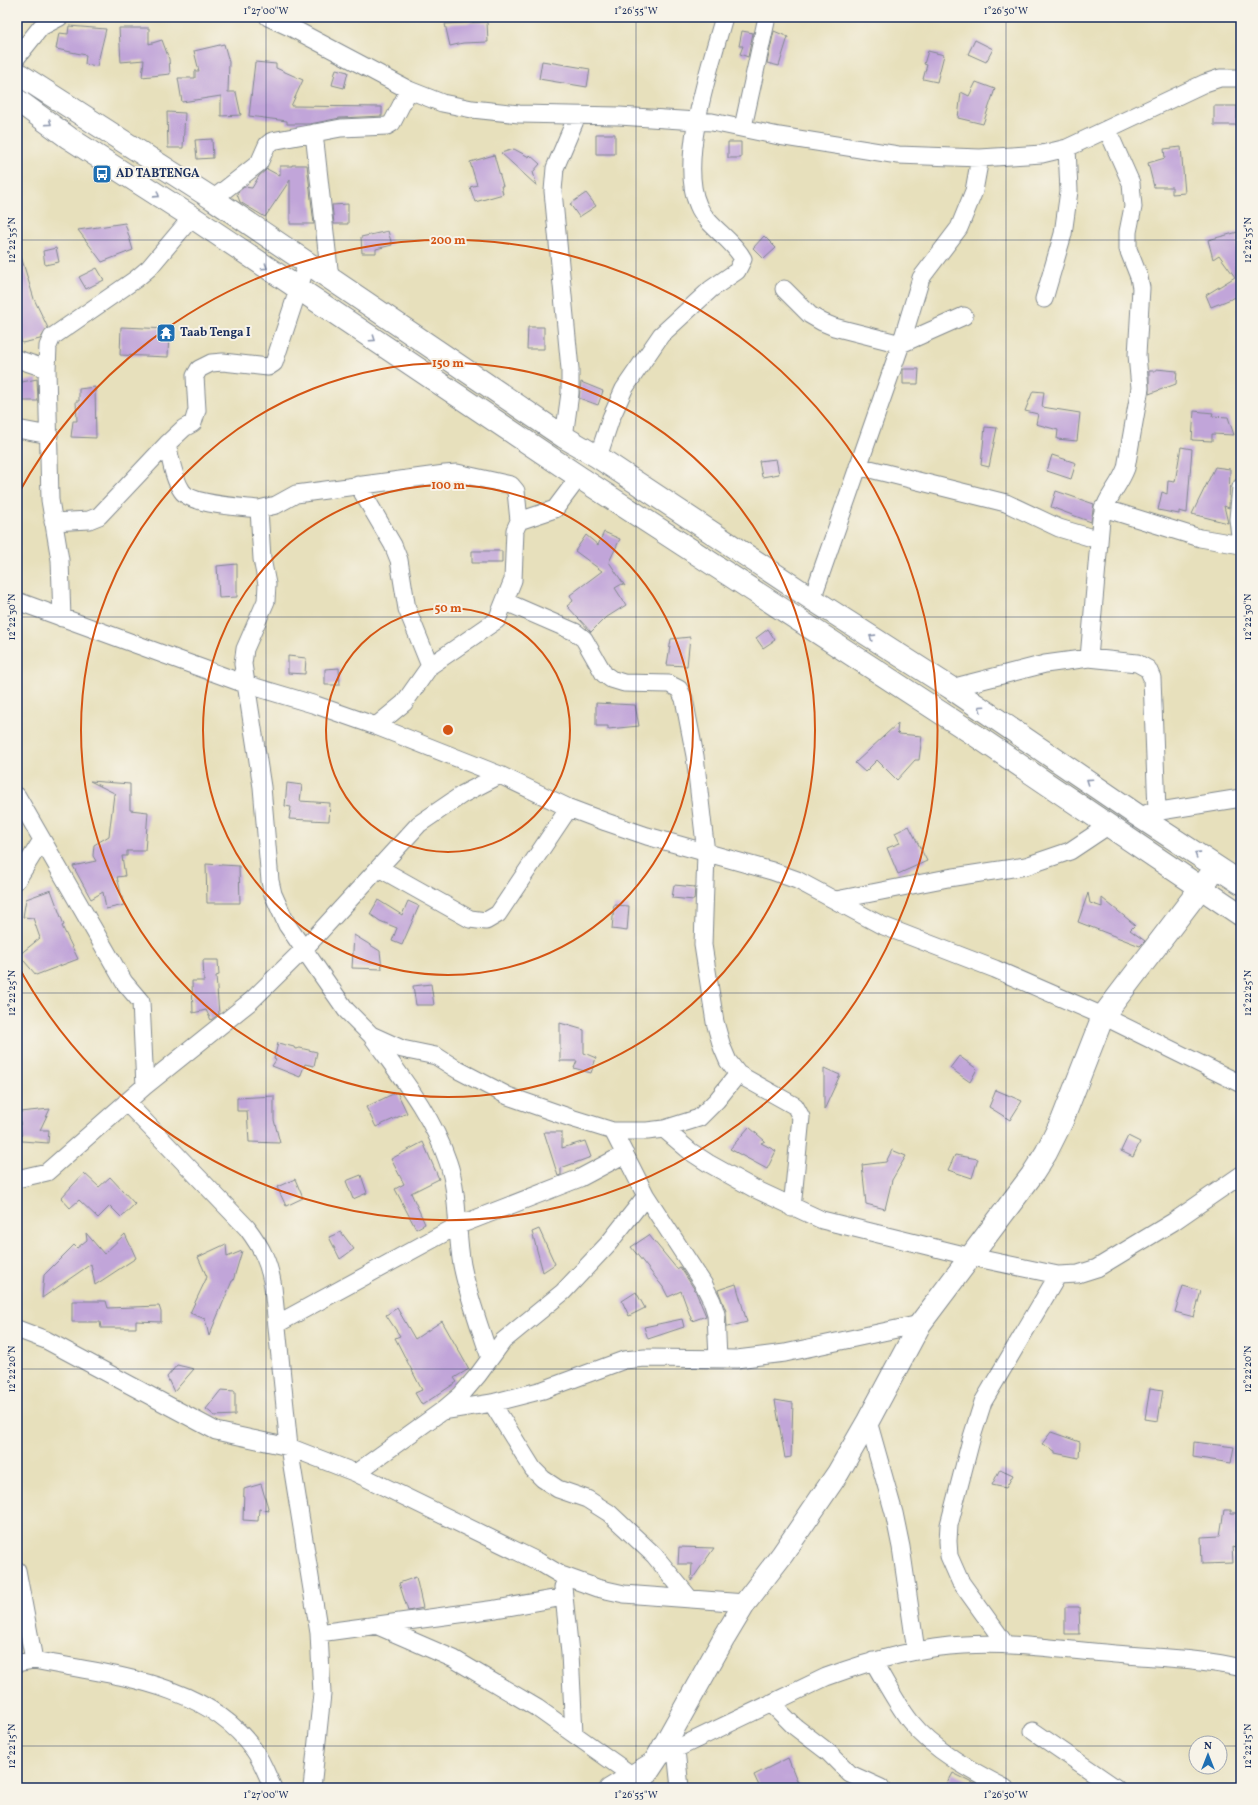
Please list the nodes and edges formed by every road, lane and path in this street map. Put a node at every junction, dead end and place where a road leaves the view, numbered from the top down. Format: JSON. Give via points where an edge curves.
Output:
{"nodes":[{"id":1,"x":60,"y":17,"type":"edge"},
{"id":2,"x":268,"y":17,"type":"edge"},
{"id":3,"x":724,"y":17,"type":"edge"},
{"id":4,"x":767,"y":17,"type":"edge"},
{"id":5,"x":17,"y":56,"type":"edge"},
{"id":6,"x":17,"y":73,"type":"edge"},
{"id":7,"x":1241,"y":78,"type":"edge"},
{"id":8,"x":409,"y":90,"type":"junction"},
{"id":9,"x":17,"y":100,"type":"edge"},
{"id":10,"x":577,"y":116,"type":"junction"},
{"id":11,"x":696,"y":120,"type":"junction"},
{"id":12,"x":743,"y":127,"type":"junction"},
{"id":13,"x":1107,"y":129,"type":"junction"},
{"id":14,"x":314,"y":133,"type":"junction"},
{"id":15,"x":1068,"y":148,"type":"junction"},
{"id":16,"x":980,"y":158,"type":"junction"},
{"id":17,"x":213,"y":199,"type":"junction"},
{"id":18,"x":192,"y":217,"type":"junction"},
{"id":19,"x":307,"y":263,"type":"junction"},
{"id":20,"x":330,"y":278,"type":"junction"},
{"id":21,"x":299,"y":289,"type":"junction"},
{"id":22,"x":784,"y":290,"type":"dead end"},
{"id":23,"x":1044,"y":299,"type":"dead end"},
{"id":24,"x":964,"y":316,"type":"dead end"},
{"id":25,"x":901,"y":344,"type":"junction"},
{"id":26,"x":17,"y":359,"type":"edge"},
{"id":27,"x":47,"y":369,"type":"junction"},
{"id":28,"x":17,"y":429,"type":"edge"},
{"id":29,"x":49,"y":435,"type":"junction"},
{"id":30,"x":564,"y":437,"type":"junction"},
{"id":31,"x":167,"y":444,"type":"junction"},
{"id":32,"x":598,"y":458,"type":"junction"},
{"id":33,"x":858,"y":466,"type":"junction"},
{"id":34,"x":579,"y":477,"type":"junction"},
{"id":35,"x":358,"y":485,"type":"junction"},
{"id":36,"x":1241,"y":487,"type":"edge"},
{"id":37,"x":1103,"y":508,"type":"junction"},
{"id":38,"x":259,"y":509,"type":"junction"},
{"id":39,"x":519,"y":521,"type":"junction"},
{"id":40,"x":53,"y":522,"type":"junction"},
{"id":41,"x":1099,"y":540,"type":"junction"},
{"id":42,"x":1241,"y":545,"type":"edge"},
{"id":43,"x":812,"y":599,"type":"junction"},
{"id":44,"x":17,"y":601,"type":"edge"},
{"id":45,"x":506,"y":602,"type":"junction"},
{"id":46,"x":62,"y":618,"type":"junction"},
{"id":47,"x":1089,"y":658,"type":"junction"},
{"id":48,"x":430,"y":666,"type":"junction"},
{"id":49,"x":245,"y":684,"type":"junction"},
{"id":50,"x":951,"y":688,"type":"junction"},
{"id":51,"x":376,"y":726,"type":"junction"},
{"id":52,"x":500,"y":775,"type":"junction"},
{"id":53,"x":17,"y":796,"type":"edge"},
{"id":54,"x":1241,"y":798,"type":"edge"},
{"id":55,"x":569,"y":808,"type":"junction"},
{"id":56,"x":1148,"y":813,"type":"junction"},
{"id":57,"x":1109,"y":825,"type":"junction"},
{"id":58,"x":42,"y":840,"type":"junction"},
{"id":59,"x":706,"y":853,"type":"junction"},
{"id":60,"x":1216,"y":866,"type":"junction"},
{"id":61,"x":379,"y":868,"type":"junction"},
{"id":62,"x":17,"y":880,"type":"edge"},
{"id":63,"x":1241,"y":883,"type":"edge"},
{"id":64,"x":1201,"y":889,"type":"junction"},
{"id":65,"x":836,"y":900,"type":"junction"},
{"id":66,"x":1241,"y":915,"type":"edge"},
{"id":67,"x":304,"y":949,"type":"junction"},
{"id":68,"x":1103,"y":1016,"type":"junction"},
{"id":69,"x":371,"y":1034,"type":"junction"},
{"id":70,"x":738,"y":1074,"type":"junction"},
{"id":71,"x":1241,"y":1084,"type":"edge"},
{"id":72,"x":145,"y":1086,"type":"junction"},
{"id":73,"x":126,"y":1102,"type":"junction"},
{"id":74,"x":664,"y":1129,"type":"junction"},
{"id":75,"x":613,"y":1131,"type":"junction"},
{"id":76,"x":625,"y":1154,"type":"junction"},
{"id":77,"x":1241,"y":1175,"type":"edge"},
{"id":78,"x":17,"y":1179,"type":"edge"},
{"id":79,"x":646,"y":1196,"type":"junction"},
{"id":80,"x":792,"y":1208,"type":"junction"},
{"id":81,"x":456,"y":1226,"type":"junction"},
{"id":82,"x":972,"y":1257,"type":"junction"},
{"id":83,"x":1058,"y":1274,"type":"junction"},
{"id":84,"x":277,"y":1324,"type":"junction"},
{"id":85,"x":920,"y":1324,"type":"junction"},
{"id":86,"x":17,"y":1329,"type":"edge"},
{"id":87,"x":490,"y":1358,"type":"junction"},
{"id":88,"x":718,"y":1359,"type":"junction"},
{"id":89,"x":492,"y":1403,"type":"junction"},
{"id":90,"x":442,"y":1411,"type":"junction"},
{"id":91,"x":868,"y":1421,"type":"junction"},
{"id":92,"x":289,"y":1447,"type":"junction"},
{"id":93,"x":356,"y":1473,"type":"junction"},
{"id":94,"x":17,"y":1570,"type":"edge"},
{"id":95,"x":561,"y":1575,"type":"junction"},
{"id":96,"x":564,"y":1598,"type":"junction"},
{"id":97,"x":690,"y":1599,"type":"junction"},
{"id":98,"x":746,"y":1603,"type":"junction"},
{"id":99,"x":378,"y":1626,"type":"junction"},
{"id":100,"x":319,"y":1633,"type":"junction"},
{"id":101,"x":1006,"y":1645,"type":"junction"},
{"id":102,"x":916,"y":1651,"type":"junction"},
{"id":103,"x":34,"y":1660,"type":"junction"},
{"id":104,"x":873,"y":1661,"type":"junction"},
{"id":105,"x":17,"y":1663,"type":"edge"},
{"id":106,"x":1241,"y":1668,"type":"edge"},
{"id":107,"x":771,"y":1703,"type":"junction"},
{"id":108,"x":1033,"y":1731,"type":"dead end"},
{"id":109,"x":574,"y":1734,"type":"junction"},
{"id":110,"x":667,"y":1754,"type":"junction"},
{"id":111,"x":634,"y":1781,"type":"edge"},
{"id":112,"x":272,"y":1788,"type":"edge"},
{"id":113,"x":312,"y":1788,"type":"edge"},
{"id":114,"x":608,"y":1788,"type":"edge"},
{"id":115,"x":680,"y":1788,"type":"edge"},
{"id":116,"x":881,"y":1788,"type":"edge"},
{"id":117,"x":1005,"y":1788,"type":"edge"},
{"id":118,"x":1116,"y":1788,"type":"edge"}],
"edges":[{"from":1,"to":5,"type":"street","via":[[40,27]]},
{"from":2,"to":8,"type":"street"},
{"from":3,"to":11,"type":"street"},
{"from":4,"to":12,"type":"street"},
{"from":6,"to":17,"type":"street"},
{"from":7,"to":13,"type":"street","via":[[1220,78],[1205,82]]},
{"from":8,"to":10,"type":"street","via":[[442,103],[472,109]]},
{"from":8,"to":14,"type":"street","via":[[392,123],[387,126],[342,128]]},
{"from":9,"to":18,"type":"street","one_way":true,"via":[[69,138]]},
{"from":10,"to":11,"type":"street"},
{"from":10,"to":30,"type":"street","via":[[555,168],[553,191],[570,369],[570,393]]},
{"from":11,"to":12,"type":"street"},
{"from":11,"to":32,"type":"street","via":[[692,161],[693,193],[698,207],[743,259],[737,271],[711,290],[660,335],[624,389]]},
{"from":12,"to":16,"type":"street","via":[[779,136],[898,155]]},
{"from":13,"to":15,"type":"street"},
{"from":13,"to":37,"type":"street","via":[[1131,183],[1133,207],[1128,232],[1128,249],[1139,277],[1142,299],[1138,355],[1139,399],[1126,468]]},
{"from":14,"to":17,"type":"street","via":[[269,143],[259,163]]},
{"from":14,"to":20,"type":"street"},
{"from":15,"to":16,"type":"street","via":[[1042,154]]},
{"from":15,"to":23,"type":"street","via":[[1068,191],[1063,234]]},
{"from":16,"to":25,"type":"street","via":[[969,205],[959,228],[921,278]]},
{"from":17,"to":19,"type":"street"},
{"from":18,"to":21,"type":"street","one_way":true},
{"from":18,"to":27,"type":"street","via":[[145,271],[122,290],[52,337],[48,346]]},
{"from":19,"to":20,"type":"street"},
{"from":19,"to":21,"type":"street"},
{"from":20,"to":30,"type":"street"},
{"from":21,"to":31,"type":"street","via":[[274,363],[268,367],[223,362],[212,363],[199,369],[195,376],[196,417]]},
{"from":21,"to":34,"type":"street","one_way":true},
{"from":22,"to":25,"type":"street","via":[[810,315],[822,322]]},
{"from":24,"to":25,"type":"street"},
{"from":25,"to":33,"type":"street"},
{"from":26,"to":27,"type":"street"},
{"from":27,"to":29,"type":"street"},
{"from":28,"to":29,"type":"street"},
{"from":29,"to":40,"type":"street"},
{"from":30,"to":32,"type":"street"},
{"from":31,"to":38,"type":"street","via":[[178,485],[186,496]]},
{"from":31,"to":40,"type":"street","via":[[99,516],[89,520]]},
{"from":32,"to":43,"type":"street"},
{"from":33,"to":41,"type":"street","via":[[1006,503],[1059,528]]},
{"from":33,"to":43,"type":"street"},
{"from":34,"to":39,"type":"street","via":[[555,509]]},
{"from":34,"to":57,"type":"street"},
{"from":35,"to":38,"type":"street","via":[[296,494],[276,505]]},
{"from":35,"to":39,"type":"street","via":[[457,473],[503,483],[511,485],[516,491]]},
{"from":35,"to":48,"type":"street","via":[[399,560],[407,609]]},
{"from":36,"to":42,"type":"street","via":[[1238,519]]},
{"from":37,"to":41,"type":"street"},
{"from":37,"to":42,"type":"street","via":[[1200,538]]},
{"from":38,"to":49,"type":"street","via":[[262,558],[267,584],[266,601],[245,649]]},
{"from":39,"to":45,"type":"street","via":[[515,530],[513,580]]},
{"from":40,"to":46,"type":"street","via":[[60,560]]},
{"from":41,"to":47,"type":"street"},
{"from":50,"to":43,"type":"street","one_way":true},
{"from":44,"to":46,"type":"street"},
{"from":45,"to":48,"type":"street","via":[[497,620]]},
{"from":45,"to":59,"type":"street","via":[[575,632],[584,639],[604,674],[611,679],[624,683],[669,684],[679,689],[684,699],[695,756]]},
{"from":46,"to":49,"type":"street"},
{"from":47,"to":50,"type":"street","via":[[1045,664]]},
{"from":47,"to":56,"type":"street","via":[[1137,663],[1148,669],[1152,678]]},
{"from":48,"to":51,"type":"street","via":[[404,703]]},
{"from":49,"to":51,"type":"street"},
{"from":49,"to":67,"type":"street","via":[[262,787],[271,887],[287,925]]},
{"from":56,"to":50,"type":"street","one_way":true},
{"from":51,"to":52,"type":"street"},
{"from":52,"to":55,"type":"street"},
{"from":52,"to":61,"type":"street","via":[[430,815]]},
{"from":53,"to":58,"type":"street"},
{"from":54,"to":56,"type":"street"},
{"from":55,"to":59,"type":"street","via":[[647,836]]},
{"from":55,"to":61,"type":"street","via":[[498,914],[486,921],[470,919]]},
{"from":60,"to":56,"type":"street","one_way":true},
{"from":57,"to":64,"type":"street"},
{"from":57,"to":65,"type":"street","via":[[1070,851],[1026,866]]},
{"from":58,"to":62,"type":"street"},
{"from":58,"to":72,"type":"street","via":[[124,982],[141,1002]]},
{"from":59,"to":65,"type":"street","via":[[797,880]]},
{"from":59,"to":70,"type":"street","via":[[703,945],[707,975],[722,1047]]},
{"from":60,"to":63,"type":"street"},
{"from":60,"to":64,"type":"street"},
{"from":61,"to":67,"type":"street"},
{"from":64,"to":66,"type":"street"},
{"from":64,"to":68,"type":"street"},
{"from":65,"to":68,"type":"street","via":[[881,925],[995,969]]},
{"from":67,"to":69,"type":"street","via":[[346,1010]]},
{"from":67,"to":72,"type":"street","via":[[251,1002]]},
{"from":68,"to":71,"type":"street"},
{"from":68,"to":82,"type":"street","via":[[1062,1122],[1046,1153]]},
{"from":69,"to":75,"type":"street","via":[[396,1047],[436,1056],[508,1096]]},
{"from":69,"to":81,"type":"street","via":[[421,1103],[446,1156],[454,1184]]},
{"from":70,"to":74,"type":"street","via":[[699,1118]]},
{"from":70,"to":80,"type":"street","via":[[795,1106],[801,1117]]},
{"from":72,"to":73,"type":"street"},
{"from":73,"to":78,"type":"street","via":[[47,1172]]},
{"from":73,"to":84,"type":"street","via":[[247,1228],[260,1246],[269,1266]]},
{"from":74,"to":75,"type":"street"},
{"from":74,"to":80,"type":"street","via":[[708,1163]]},
{"from":75,"to":76,"type":"street"},
{"from":76,"to":79,"type":"street"},
{"from":76,"to":81,"type":"street","via":[[580,1178]]},
{"from":77,"to":83,"type":"street","via":[[1174,1222],[1097,1268],[1078,1274]]},
{"from":79,"to":87,"type":"street","via":[[608,1244],[563,1292],[516,1329]]},
{"from":79,"to":88,"type":"street","via":[[712,1301],[716,1314]]},
{"from":80,"to":82,"type":"street","via":[[822,1220]]},
{"from":81,"to":84,"type":"street"},
{"from":81,"to":87,"type":"street","via":[[462,1266]]},
{"from":82,"to":83,"type":"street"},
{"from":82,"to":85,"type":"street"},
{"from":83,"to":101,"type":"street","via":[[983,1402],[970,1440],[950,1525],[949,1556],[960,1582]]},
{"from":84,"to":92,"type":"street"},
{"from":85,"to":88,"type":"street","via":[[785,1353]]},
{"from":85,"to":91,"type":"street"},
{"from":86,"to":92,"type":"street","via":[[46,1340],[216,1431]]},
{"from":87,"to":90,"type":"street","via":[[460,1395]]},
{"from":88,"to":89,"type":"street","via":[[624,1360],[543,1390]]},
{"from":89,"to":90,"type":"street"},
{"from":89,"to":97,"type":"street","via":[[533,1468],[543,1479],[558,1489],[587,1499],[609,1513],[654,1555]]},
{"from":90,"to":93,"type":"street"},
{"from":91,"to":98,"type":"street","via":[[814,1509]]},
{"from":91,"to":102,"type":"street","via":[[894,1513]]},
{"from":92,"to":93,"type":"street"},
{"from":92,"to":100,"type":"street"},
{"from":93,"to":95,"type":"street"},
{"from":94,"to":103,"type":"street"},
{"from":95,"to":96,"type":"street"},
{"from":95,"to":97,"type":"street","via":[[597,1588],[624,1594]]},
{"from":96,"to":99,"type":"street"},
{"from":96,"to":109,"type":"street"},
{"from":97,"to":98,"type":"street"},
{"from":98,"to":110,"type":"street","via":[[724,1638]]},
{"from":99,"to":100,"type":"street"},
{"from":99,"to":109,"type":"street","via":[[454,1659],[537,1708]]},
{"from":100,"to":113,"type":"street","via":[[322,1694]]},
{"from":101,"to":102,"type":"street","via":[[964,1645]]},
{"from":101,"to":106,"type":"street","via":[[1150,1657]]},
{"from":102,"to":104,"type":"street"},
{"from":103,"to":105,"type":"street"},
{"from":103,"to":112,"type":"street","via":[[155,1685],[185,1694],[212,1710],[241,1734],[263,1764]]},
{"from":104,"to":107,"type":"street","via":[[826,1677]]},
{"from":104,"to":117,"type":"street","via":[[910,1721],[932,1743]]},
{"from":107,"to":110,"type":"street"},
{"from":107,"to":116,"type":"street","via":[[850,1774]]},
{"from":108,"to":118,"type":"street"},
{"from":109,"to":111,"type":"street"},
{"from":110,"to":111,"type":"street"},
{"from":110,"to":115,"type":"street"},
{"from":111,"to":114,"type":"street"}]}
